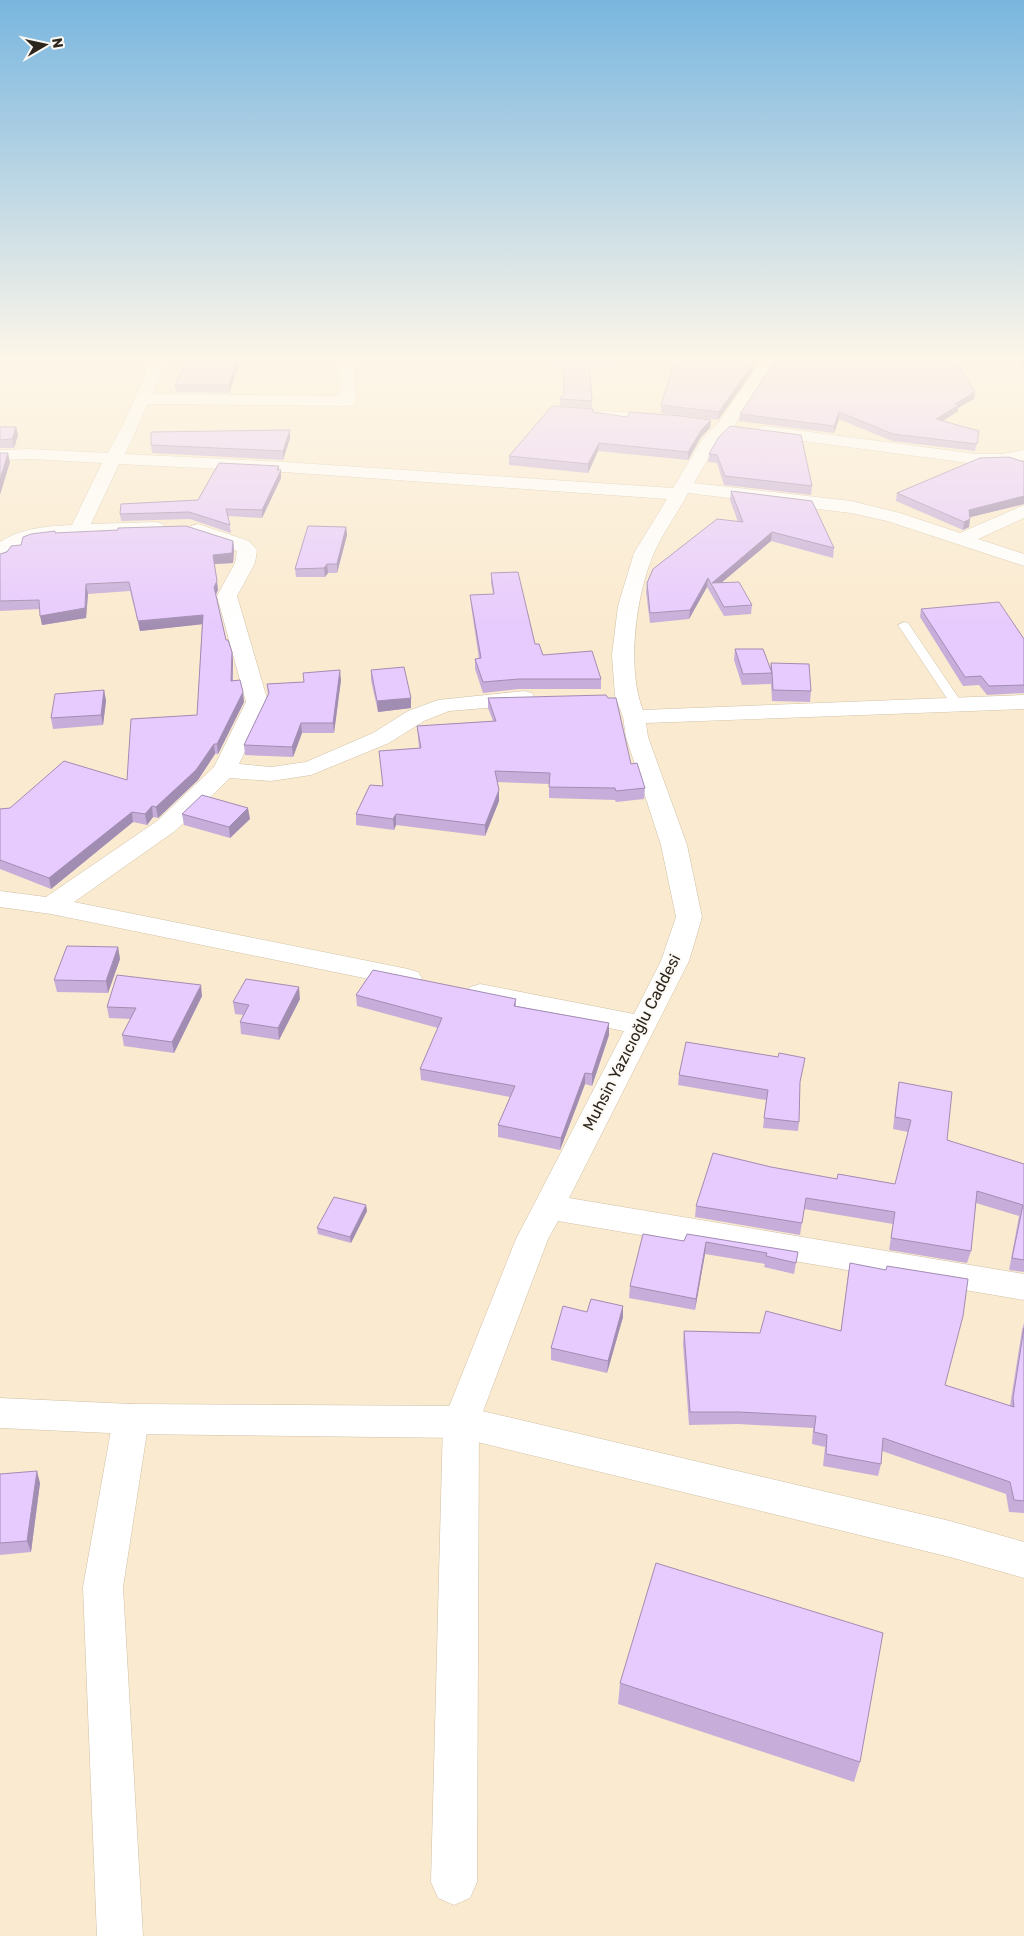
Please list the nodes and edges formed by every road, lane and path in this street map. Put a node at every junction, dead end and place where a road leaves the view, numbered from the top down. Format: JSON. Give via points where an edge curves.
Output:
{"nodes":[{"id":1,"x":118,"y":448,"type":"edge"},
{"id":2,"x":705,"y":448,"type":"edge"},
{"id":3,"x":896,"y":448,"type":"edge"},
{"id":4,"x":1024,"y":455,"type":"edge"},
{"id":5,"x":0,"y":456,"type":"edge"},
{"id":6,"x":113,"y":458,"type":"junction"},
{"id":7,"x":681,"y":490,"type":"junction"},
{"id":8,"x":1024,"y":511,"type":"edge"},
{"id":9,"x":79,"y":530,"type":"junction"},
{"id":10,"x":962,"y":539,"type":"junction"},
{"id":11,"x":0,"y":556,"type":"edge"},
{"id":12,"x":1024,"y":560,"type":"edge"},
{"id":13,"x":904,"y":625,"type":"dead end"},
{"id":14,"x":545,"y":698,"type":"edge"},
{"id":15,"x":1024,"y":702,"type":"edge"},
{"id":16,"x":622,"y":704,"type":"junction"},
{"id":17,"x":956,"y":704,"type":"junction"},
{"id":18,"x":224,"y":770,"type":"junction"},
{"id":19,"x":0,"y":899,"type":"edge"},
{"id":20,"x":51,"y":906,"type":"junction"},
{"id":21,"x":428,"y":982,"type":"edge"},
{"id":22,"x":458,"y":988,"type":"edge"},
{"id":23,"x":641,"y":1025,"type":"junction"},
{"id":24,"x":548,"y":1207,"type":"junction"},
{"id":25,"x":1024,"y":1287,"type":"edge"},
{"id":26,"x":0,"y":1414,"type":"edge"},
{"id":27,"x":131,"y":1419,"type":"junction"},
{"id":28,"x":461,"y":1422,"type":"junction"},
{"id":29,"x":1024,"y":1560,"type":"edge"},
{"id":30,"x":454,"y":1882,"type":"dead end"},
{"id":31,"x":120,"y":1936,"type":"edge"}],
"edges":[{"from":1,"to":6,"type":"street"},
{"from":2,"to":7,"type":"street","name":"Muhsin Yazıcıoğlu Caddesi"},
{"from":3,"to":4,"type":"street","via":[[976,459]]},
{"from":5,"to":6,"type":"street","via":[[30,454]]},
{"from":6,"to":7,"type":"street"},
{"from":6,"to":9,"type":"street"},
{"from":7,"to":10,"type":"street","via":[[851,507]]},
{"from":7,"to":16,"type":"street","name":"Muhsin Yazıcıoğlu Caddesi","via":[[644,553],[628,606],[622,655]]},
{"from":8,"to":10,"type":"street"},
{"from":9,"to":11,"type":"street","via":[[29,536],[8,544]]},
{"from":9,"to":18,"type":"street","via":[[190,527],[242,545],[247,550],[245,563],[227,596],[257,702]]},
{"from":10,"to":12,"type":"street"},
{"from":13,"to":17,"type":"lane"},
{"from":14,"to":18,"type":"street","via":[[446,705],[416,716],[381,738],[311,768],[271,774]]},
{"from":15,"to":17,"type":"street"},
{"from":16,"to":17,"type":"street"},
{"from":16,"to":23,"type":"street","name":"Muhsin Yazıcıoğlu Caddesi","via":[[637,736],[674,845],[689,917],[674,961]]},
{"from":18,"to":20,"type":"street","via":[[166,826]]},
{"from":19,"to":20,"type":"street"},
{"from":20,"to":21,"type":"street"},
{"from":22,"to":23,"type":"street"},
{"from":23,"to":24,"type":"street","name":"Muhsin Yazıcıoğlu Caddesi"},
{"from":24,"to":25,"type":"street"},
{"from":24,"to":28,"type":"street","name":"Muhsin Yazıcıoğlu Caddesi","via":[[532,1239]]},
{"from":26,"to":27,"type":"street"},
{"from":27,"to":28,"type":"street"},
{"from":27,"to":31,"type":"street","via":[[103,1587]]},
{"from":28,"to":29,"type":"street","via":[[950,1538]]},
{"from":28,"to":30,"type":"street"}]}
